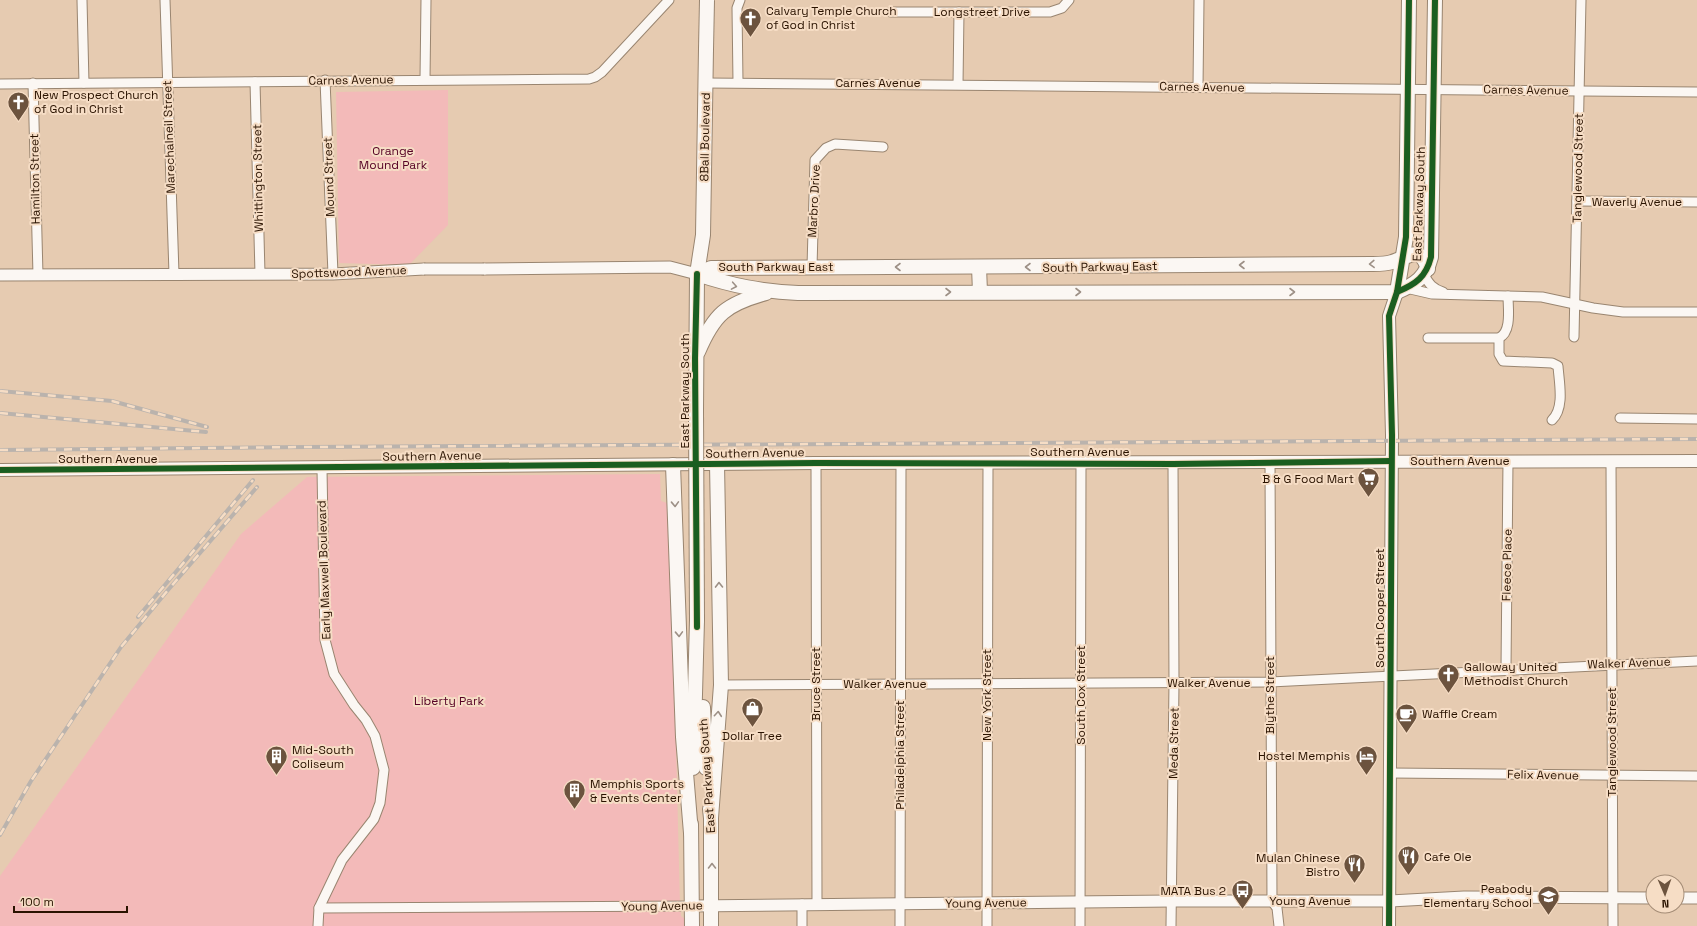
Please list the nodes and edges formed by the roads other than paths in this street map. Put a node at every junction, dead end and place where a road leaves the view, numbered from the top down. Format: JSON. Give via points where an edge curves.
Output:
{"nodes":[{"id":1,"x":82,"y":0,"type":"edge"},
{"id":2,"x":165,"y":0,"type":"edge"},
{"id":3,"x":426,"y":0,"type":"edge"},
{"id":4,"x":669,"y":0,"type":"edge"},
{"id":5,"x":707,"y":0,"type":"edge"},
{"id":6,"x":740,"y":0,"type":"edge"},
{"id":7,"x":1069,"y":0,"type":"edge"},
{"id":8,"x":1199,"y":0,"type":"edge"},
{"id":9,"x":1409,"y":0,"type":"edge"},
{"id":10,"x":1435,"y":0,"type":"edge"},
{"id":11,"x":1581,"y":0,"type":"edge"},
{"id":12,"x":891,"y":12,"type":"dead end"},
{"id":13,"x":959,"y":12,"type":"junction"},
{"id":14,"x":425,"y":79,"type":"junction"},
{"id":15,"x":325,"y":80,"type":"junction"},
{"id":16,"x":168,"y":82,"type":"junction"},
{"id":17,"x":255,"y":82,"type":"junction"},
{"id":18,"x":706,"y":82,"type":"junction"},
{"id":19,"x":738,"y":82,"type":"junction"},
{"id":20,"x":33,"y":83,"type":"junction"},
{"id":21,"x":84,"y":83,"type":"junction"},
{"id":22,"x":0,"y":84,"type":"edge"},
{"id":23,"x":958,"y":84,"type":"junction"},
{"id":24,"x":1198,"y":87,"type":"junction"},
{"id":25,"x":1407,"y":88,"type":"junction"},
{"id":26,"x":1433,"y":89,"type":"junction"},
{"id":27,"x":1579,"y":91,"type":"junction"},
{"id":28,"x":1697,"y":92,"type":"edge"},
{"id":29,"x":883,"y":147,"type":"dead end"},
{"id":30,"x":1577,"y":201,"type":"junction"},
{"id":31,"x":1697,"y":202,"type":"edge"},
{"id":32,"x":1402,"y":257,"type":"junction"},
{"id":33,"x":812,"y":267,"type":"junction"},
{"id":34,"x":980,"y":267,"type":"junction"},
{"id":35,"x":1426,"y":272,"type":"junction"},
{"id":36,"x":174,"y":274,"type":"junction"},
{"id":37,"x":260,"y":274,"type":"junction"},
{"id":38,"x":333,"y":274,"type":"junction"},
{"id":39,"x":697,"y":274,"type":"junction"},
{"id":40,"x":0,"y":275,"type":"edge"},
{"id":41,"x":38,"y":275,"type":"junction"},
{"id":42,"x":1401,"y":290,"type":"junction"},
{"id":43,"x":770,"y":291,"type":"junction"},
{"id":44,"x":980,"y":292,"type":"junction"},
{"id":45,"x":1445,"y":293,"type":"junction"},
{"id":46,"x":1508,"y":296,"type":"junction"},
{"id":47,"x":1575,"y":303,"type":"junction"},
{"id":48,"x":1697,"y":312,"type":"edge"},
{"id":49,"x":1574,"y":337,"type":"dead end"},
{"id":50,"x":1428,"y":338,"type":"dead end"},
{"id":51,"x":1499,"y":338,"type":"junction"},
{"id":52,"x":695,"y":358,"type":"junction"},
{"id":53,"x":1620,"y":418,"type":"dead end"},
{"id":54,"x":1697,"y":419,"type":"edge"},
{"id":55,"x":1552,"y":420,"type":"dead end"},
{"id":56,"x":1391,"y":461,"type":"junction"},
{"id":57,"x":1508,"y":461,"type":"junction"},
{"id":58,"x":1697,"y":461,"type":"edge"},
{"id":59,"x":1611,"y":462,"type":"junction"},
{"id":60,"x":816,"y":463,"type":"junction"},
{"id":61,"x":1081,"y":463,"type":"junction"},
{"id":62,"x":1270,"y":463,"type":"junction"},
{"id":63,"x":717,"y":464,"type":"junction"},
{"id":64,"x":901,"y":464,"type":"junction"},
{"id":65,"x":988,"y":464,"type":"junction"},
{"id":66,"x":1173,"y":464,"type":"junction"},
{"id":67,"x":673,"y":465,"type":"junction"},
{"id":68,"x":322,"y":469,"type":"junction"},
{"id":69,"x":0,"y":470,"type":"edge"},
{"id":70,"x":697,"y":624,"type":"junction"},
{"id":71,"x":1697,"y":661,"type":"edge"},
{"id":72,"x":1611,"y":664,"type":"junction"},
{"id":73,"x":1506,"y":669,"type":"junction"},
{"id":74,"x":1391,"y":675,"type":"junction"},
{"id":75,"x":1270,"y":682,"type":"junction"},
{"id":76,"x":987,"y":683,"type":"junction"},
{"id":77,"x":1174,"y":683,"type":"junction"},
{"id":78,"x":816,"y":684,"type":"junction"},
{"id":79,"x":901,"y":684,"type":"junction"},
{"id":80,"x":1081,"y":684,"type":"junction"},
{"id":81,"x":721,"y":685,"type":"junction"},
{"id":82,"x":1390,"y":773,"type":"junction"},
{"id":83,"x":1612,"y":775,"type":"junction"},
{"id":84,"x":1697,"y":776,"type":"edge"},
{"id":85,"x":712,"y":818,"type":"junction"},
{"id":86,"x":691,"y":832,"type":"junction"},
{"id":87,"x":1614,"y":898,"type":"junction"},
{"id":88,"x":1645,"y":898,"type":"edge"},
{"id":89,"x":1685,"y":898,"type":"edge"},
{"id":90,"x":1697,"y":898,"type":"edge"},
{"id":91,"x":1172,"y":901,"type":"junction"},
{"id":92,"x":1272,"y":901,"type":"junction"},
{"id":93,"x":1080,"y":902,"type":"junction"},
{"id":94,"x":1390,"y":902,"type":"junction"},
{"id":95,"x":802,"y":904,"type":"junction"},
{"id":96,"x":817,"y":904,"type":"junction"},
{"id":97,"x":900,"y":904,"type":"junction"},
{"id":98,"x":987,"y":904,"type":"junction"},
{"id":99,"x":712,"y":905,"type":"junction"},
{"id":100,"x":692,"y":906,"type":"junction"},
{"id":101,"x":319,"y":908,"type":"junction"},
{"id":102,"x":318,"y":926,"type":"edge"},
{"id":103,"x":692,"y":926,"type":"edge"},
{"id":104,"x":711,"y":926,"type":"edge"},
{"id":105,"x":802,"y":926,"type":"edge"},
{"id":106,"x":900,"y":926,"type":"edge"},
{"id":107,"x":987,"y":926,"type":"edge"},
{"id":108,"x":1080,"y":926,"type":"edge"},
{"id":109,"x":1171,"y":926,"type":"edge"},
{"id":110,"x":1279,"y":926,"type":"edge"},
{"id":111,"x":1389,"y":926,"type":"edge"},
{"id":112,"x":1614,"y":926,"type":"edge"}],
"edges":[{"from":1,"to":21,"type":"street"},
{"from":2,"to":16,"type":"street","name":"Marechalneil Street"},
{"from":3,"to":14,"type":"street"},
{"from":4,"to":14,"type":"street","name":"Carnes Avenue","via":[[595,77],[589,79]]},
{"from":5,"to":18,"type":"main road","name":"8Ball Boulevard","bridge":true},
{"from":6,"to":19,"type":"street","via":[[737,8]]},
{"from":7,"to":13,"type":"street","name":"Longstreet Drive","via":[[1062,8],[1050,12]]},
{"from":8,"to":24,"type":"street"},
{"from":9,"to":25,"type":"main road","name":"East Parkway South"},
{"from":10,"to":26,"type":"main road","name":"East Parkway South"},
{"from":11,"to":27,"type":"street","name":"Tanglewood Street"},
{"from":12,"to":13,"type":"street","name":"Longstreet Drive"},
{"from":13,"to":23,"type":"street"},
{"from":14,"to":15,"type":"street","name":"Carnes Avenue"},
{"from":15,"to":17,"type":"street","name":"Carnes Avenue"},
{"from":15,"to":38,"type":"street","name":"Mound Street"},
{"from":16,"to":17,"type":"street","name":"Carnes Avenue"},
{"from":16,"to":21,"type":"street","name":"Carnes Avenue"},
{"from":16,"to":36,"type":"street","name":"Marechalneil Street"},
{"from":17,"to":37,"type":"street","name":"Whittington Street"},
{"from":18,"to":19,"type":"street","name":"Carnes Avenue"},
{"from":18,"to":39,"type":"main road","name":"8Ball Boulevard","via":[[702,235]]},
{"from":19,"to":23,"type":"street","name":"Carnes Avenue"},
{"from":20,"to":21,"type":"street","name":"Carnes Avenue"},
{"from":20,"to":22,"type":"street","name":"Carnes Avenue"},
{"from":20,"to":41,"type":"street","name":"Hamilton Street"},
{"from":23,"to":24,"type":"street","name":"Carnes Avenue"},
{"from":24,"to":25,"type":"street","name":"Carnes Avenue"},
{"from":25,"to":26,"type":"street","name":"Carnes Avenue"},
{"from":25,"to":32,"type":"main road","name":"East Parkway South","via":[[1406,237]]},
{"from":26,"to":27,"type":"street","name":"Carnes Avenue"},
{"from":26,"to":35,"type":"main road","name":"East Parkway South","via":[[1432,233],[1431,257]]},
{"from":27,"to":28,"type":"street","name":"Carnes Avenue"},
{"from":27,"to":30,"type":"street","name":"Tanglewood Street"},
{"from":29,"to":33,"type":"street","name":"Marbro Drive","via":[[835,144],[826,148],[815,160]]},
{"from":30,"to":31,"type":"street","name":"Waverly Avenue"},
{"from":30,"to":47,"type":"street","name":"Tanglewood Street"},
{"from":32,"to":34,"type":"main road","name":"South Parkway East","one_way":true,"via":[[1391,263],[1373,264]]},
{"from":32,"to":35,"type":"main road","name":"South Parkway East","via":[[1413,254],[1421,256],[1425,260]]},
{"from":32,"to":42,"type":"main road","name":"East Parkway South"},
{"from":34,"to":33,"type":"main road","name":"South Parkway East","one_way":true},
{"from":33,"to":39,"type":"main road","name":"South Parkway East","via":[[711,268]]},
{"from":34,"to":44,"type":"main road"},
{"from":35,"to":42,"type":"main road","name":"East Parkway South"},
{"from":35,"to":45,"type":"street","via":[[1430,285]]},
{"from":36,"to":37,"type":"street","name":"Spottswood Avenue"},
{"from":36,"to":41,"type":"street","name":"Spottswood Avenue"},
{"from":37,"to":38,"type":"street","name":"Spottswood Avenue"},
{"from":38,"to":39,"type":"street","name":"Spottswood Avenue","bridge":true,"via":[[484,268],[670,267]]},
{"from":39,"to":43,"type":"main road","name":"South Parkway East","one_way":true,"via":[[730,285]]},
{"from":39,"to":52,"type":"main road","name":"East Parkway South"},
{"from":40,"to":41,"type":"street","name":"Spottswood Avenue"},
{"from":44,"to":42,"type":"main road","name":"South Parkway East","one_way":true},
{"from":42,"to":45,"type":"street"},
{"from":42,"to":56,"type":"main road","name":"South Cooper Street","via":[[1389,316]]},
{"from":43,"to":44,"type":"main road","name":"South Parkway East","one_way":true},
{"from":43,"to":52,"type":"main road","via":[[734,304],[721,313],[711,325]]},
{"from":45,"to":46,"type":"street"},
{"from":46,"to":47,"type":"street","via":[[1542,297]]},
{"from":46,"to":51,"type":"street","via":[[1507,329]]},
{"from":47,"to":48,"type":"street","via":[[1623,312]]},
{"from":47,"to":49,"type":"street","name":"Tanglewood Street"},
{"from":50,"to":51,"type":"street"},
{"from":51,"to":55,"type":"street","via":[[1499,354],[1503,361],[1552,363],[1558,366],[1559,407],[1557,415]]},
{"from":52,"to":70,"type":"main road","name":"East Parkway South","bridge":true},
{"from":53,"to":54,"type":"street"},
{"from":56,"to":57,"type":"main road","name":"Southern Avenue"},
{"from":56,"to":62,"type":"main road","name":"Southern Avenue"},
{"from":56,"to":74,"type":"main road","name":"South Cooper Street"},
{"from":57,"to":59,"type":"main road","name":"Southern Avenue"},
{"from":57,"to":73,"type":"street","name":"Fleece Place"},
{"from":58,"to":59,"type":"main road","name":"Southern Avenue"},
{"from":59,"to":72,"type":"street","name":"Tanglewood Street"},
{"from":60,"to":63,"type":"main road","name":"Southern Avenue"},
{"from":60,"to":64,"type":"main road","name":"Southern Avenue"},
{"from":60,"to":78,"type":"street","name":"Bruce Street"},
{"from":61,"to":65,"type":"main road","name":"Southern Avenue"},
{"from":61,"to":66,"type":"main road","name":"Southern Avenue"},
{"from":61,"to":80,"type":"street","name":"South Cox Street"},
{"from":62,"to":66,"type":"main road","name":"Southern Avenue"},
{"from":62,"to":75,"type":"street","name":"Blythe Street"},
{"from":63,"to":67,"type":"main road","name":"Southern Avenue"},
{"from":81,"to":63,"type":"main road","one_way":true},
{"from":64,"to":65,"type":"main road","name":"Southern Avenue"},
{"from":64,"to":79,"type":"street","name":"Philadelphia Street"},
{"from":65,"to":76,"type":"street","name":"New York Street"},
{"from":66,"to":77,"type":"street","name":"Meda Street"},
{"from":67,"to":68,"type":"main road","name":"Southern Avenue"},
{"from":67,"to":86,"type":"main road","one_way":true,"via":[[683,737]]},
{"from":68,"to":69,"type":"main road","name":"Southern Avenue"},
{"from":68,"to":101,"type":"street","name":"Early Maxwell Boulevard","via":[[325,640],[334,674],[375,736],[384,770],[380,803],[374,819],[342,860]]},
{"from":70,"to":85,"type":"main road","name":"East Parkway South","via":[[707,782]]},
{"from":70,"to":86,"type":"main road","name":"East Parkway South"},
{"from":71,"to":72,"type":"street","name":"Walker Avenue"},
{"from":72,"to":73,"type":"street","name":"Walker Avenue"},
{"from":72,"to":83,"type":"street","name":"Tanglewood Street"},
{"from":73,"to":74,"type":"street","name":"Walker Avenue"},
{"from":74,"to":75,"type":"street","name":"Walker Avenue"},
{"from":74,"to":82,"type":"main road","name":"South Cooper Street"},
{"from":75,"to":77,"type":"street","name":"Walker Avenue"},
{"from":75,"to":92,"type":"street","name":"Blythe Street"},
{"from":76,"to":79,"type":"street","name":"Walker Avenue"},
{"from":76,"to":80,"type":"street","name":"Walker Avenue"},
{"from":76,"to":98,"type":"street","name":"New York Street"},
{"from":77,"to":80,"type":"street","name":"Walker Avenue"},
{"from":77,"to":91,"type":"street","name":"Meda Street"},
{"from":78,"to":79,"type":"street","name":"Walker Avenue"},
{"from":78,"to":81,"type":"street","name":"Walker Avenue"},
{"from":78,"to":96,"type":"street","name":"Bruce Street"},
{"from":79,"to":97,"type":"street","name":"Philadelphia Street"},
{"from":80,"to":93,"type":"street","name":"South Cox Street"},
{"from":85,"to":81,"type":"main road","one_way":true},
{"from":82,"to":83,"type":"street","name":"Felix Avenue"},
{"from":82,"to":94,"type":"main road","name":"South Cooper Street"},
{"from":83,"to":84,"type":"street","name":"Felix Avenue"},
{"from":83,"to":87,"type":"street","name":"Tanglewood Street"},
{"from":99,"to":85,"type":"main road","name":"East Parkway South","one_way":true},
{"from":86,"to":100,"type":"main road","name":"East Parkway South"},
{"from":87,"to":88,"type":"street","name":"Young Avenue"},
{"from":87,"to":94,"type":"street","name":"Young Avenue","via":[[1464,897]]},
{"from":87,"to":112,"type":"street","name":"Tanglewood Street"},
{"from":89,"to":90,"type":"street"},
{"from":91,"to":92,"type":"street","name":"Young Avenue"},
{"from":91,"to":93,"type":"street","name":"Young Avenue"},
{"from":91,"to":109,"type":"street","name":"Meda Street"},
{"from":92,"to":94,"type":"street","name":"Young Avenue"},
{"from":92,"to":110,"type":"street","name":"Blythe Street","via":[[1277,908]]},
{"from":93,"to":98,"type":"street","name":"Young Avenue"},
{"from":93,"to":108,"type":"street","name":"South Cox Street"},
{"from":94,"to":111,"type":"main road","name":"South Cooper Street"},
{"from":95,"to":96,"type":"street","name":"Young Avenue"},
{"from":95,"to":99,"type":"street","name":"Young Avenue"},
{"from":95,"to":105,"type":"street"},
{"from":96,"to":97,"type":"street","name":"Young Avenue"},
{"from":97,"to":98,"type":"street","name":"Young Avenue"},
{"from":97,"to":106,"type":"street","name":"Philadelphia Street"},
{"from":98,"to":107,"type":"street","name":"New York Street"},
{"from":99,"to":100,"type":"street","name":"Young Avenue"},
{"from":99,"to":104,"type":"main road","name":"East Parkway South"},
{"from":100,"to":101,"type":"street","name":"Young Avenue"},
{"from":100,"to":103,"type":"main road","name":"East Parkway South"},
{"from":101,"to":102,"type":"street","name":"Early Maxwell Boulevard"}]}
